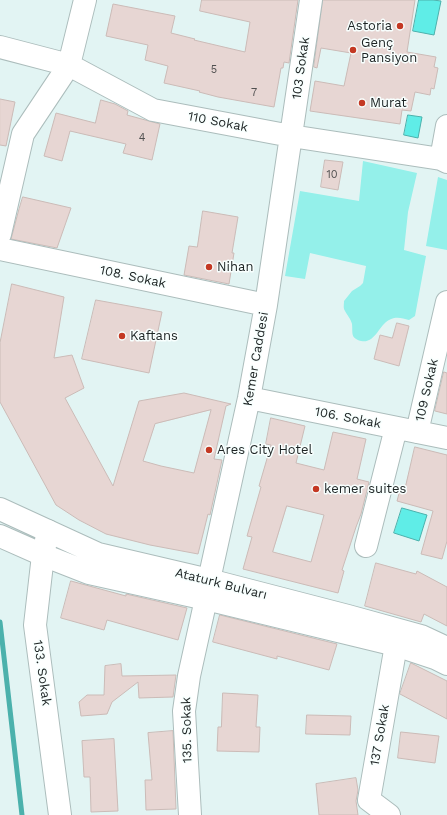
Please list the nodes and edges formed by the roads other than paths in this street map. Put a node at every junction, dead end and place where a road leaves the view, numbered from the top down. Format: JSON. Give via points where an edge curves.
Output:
{"nodes":[{"id":1,"x":85,"y":0,"type":"edge"},
{"id":2,"x":311,"y":0,"type":"edge"},
{"id":3,"x":0,"y":47,"type":"edge"},
{"id":4,"x":70,"y":65,"type":"junction"},
{"id":5,"x":447,"y":126,"type":"edge"},
{"id":6,"x":291,"y":136,"type":"junction"},
{"id":7,"x":444,"y":161,"type":"edge"},
{"id":8,"x":0,"y":234,"type":"edge"},
{"id":9,"x":0,"y":249,"type":"edge"},
{"id":10,"x":447,"y":302,"type":"edge"},
{"id":11,"x":266,"y":305,"type":"junction"},
{"id":12,"x":249,"y":398,"type":"junction"},
{"id":13,"x":396,"y":428,"type":"junction"},
{"id":14,"x":418,"y":432,"type":"junction"},
{"id":15,"x":447,"y":438,"type":"edge"},
{"id":16,"x":0,"y":509,"type":"edge"},
{"id":17,"x":48,"y":531,"type":"junction"},
{"id":18,"x":0,"y":536,"type":"edge"},
{"id":19,"x":366,"y":546,"type":"dead end"},
{"id":20,"x":42,"y":555,"type":"junction"},
{"id":21,"x":208,"y":589,"type":"junction"},
{"id":22,"x":396,"y":645,"type":"junction"},
{"id":23,"x":447,"y":648,"type":"edge"},
{"id":24,"x":447,"y":664,"type":"edge"},
{"id":25,"x":60,"y":815,"type":"edge"},
{"id":26,"x":190,"y":815,"type":"edge"},
{"id":27,"x":389,"y":815,"type":"edge"}],
"edges":[{"from":1,"to":4,"type":"street"},
{"from":2,"to":6,"type":"street","name":"103 Sokak"},
{"from":3,"to":4,"type":"street","name":"110 Sokak"},
{"from":4,"to":6,"type":"street","name":"110 Sokak","via":[[153,110]]},
{"from":4,"to":8,"type":"street","via":[[23,134]]},
{"from":5,"to":7,"type":"street"},
{"from":6,"to":7,"type":"street","name":"110 Sokak"},
{"from":6,"to":11,"type":"street","name":"Kemer Caddesi"},
{"from":9,"to":11,"type":"street","name":"108. Sokak"},
{"from":10,"to":14,"type":"street","name":"109 Sokak"},
{"from":11,"to":12,"type":"street","name":"Kemer Caddesi"},
{"from":12,"to":13,"type":"street","name":"106. Sokak"},
{"from":12,"to":21,"type":"street","name":"Kemer Caddesi"},
{"from":13,"to":14,"type":"street","name":"106. Sokak"},
{"from":13,"to":19,"type":"street","name":"109 Sokak"},
{"from":14,"to":15,"type":"street","name":"106. Sokak"},
{"from":16,"to":17,"type":"street","name":"Ataturk Bulvarı"},
{"from":17,"to":20,"type":"street","name":"133. Sokak"},
{"from":17,"to":21,"type":"street","name":"Ataturk Bulvarı","via":[[98,554]]},
{"from":18,"to":20,"type":"street","name":"Ataturk Bulvarı"},
{"from":20,"to":21,"type":"street","name":"Ataturk Bulvarı","via":[[89,573]]},
{"from":20,"to":25,"type":"street","name":"133. Sokak","via":[[35,625]]},
{"from":21,"to":22,"type":"street","name":"Ataturk Bulvarı"},
{"from":21,"to":23,"type":"street","name":"Ataturk Bulvarı","via":[[348,616],[420,636]]},
{"from":21,"to":26,"type":"street","name":"135. Sokak","via":[[184,711]]},
{"from":22,"to":24,"type":"street","name":"Ataturk Bulvarı"},
{"from":22,"to":27,"type":"street","name":"137 Sokak","via":[[369,800]]}]}
